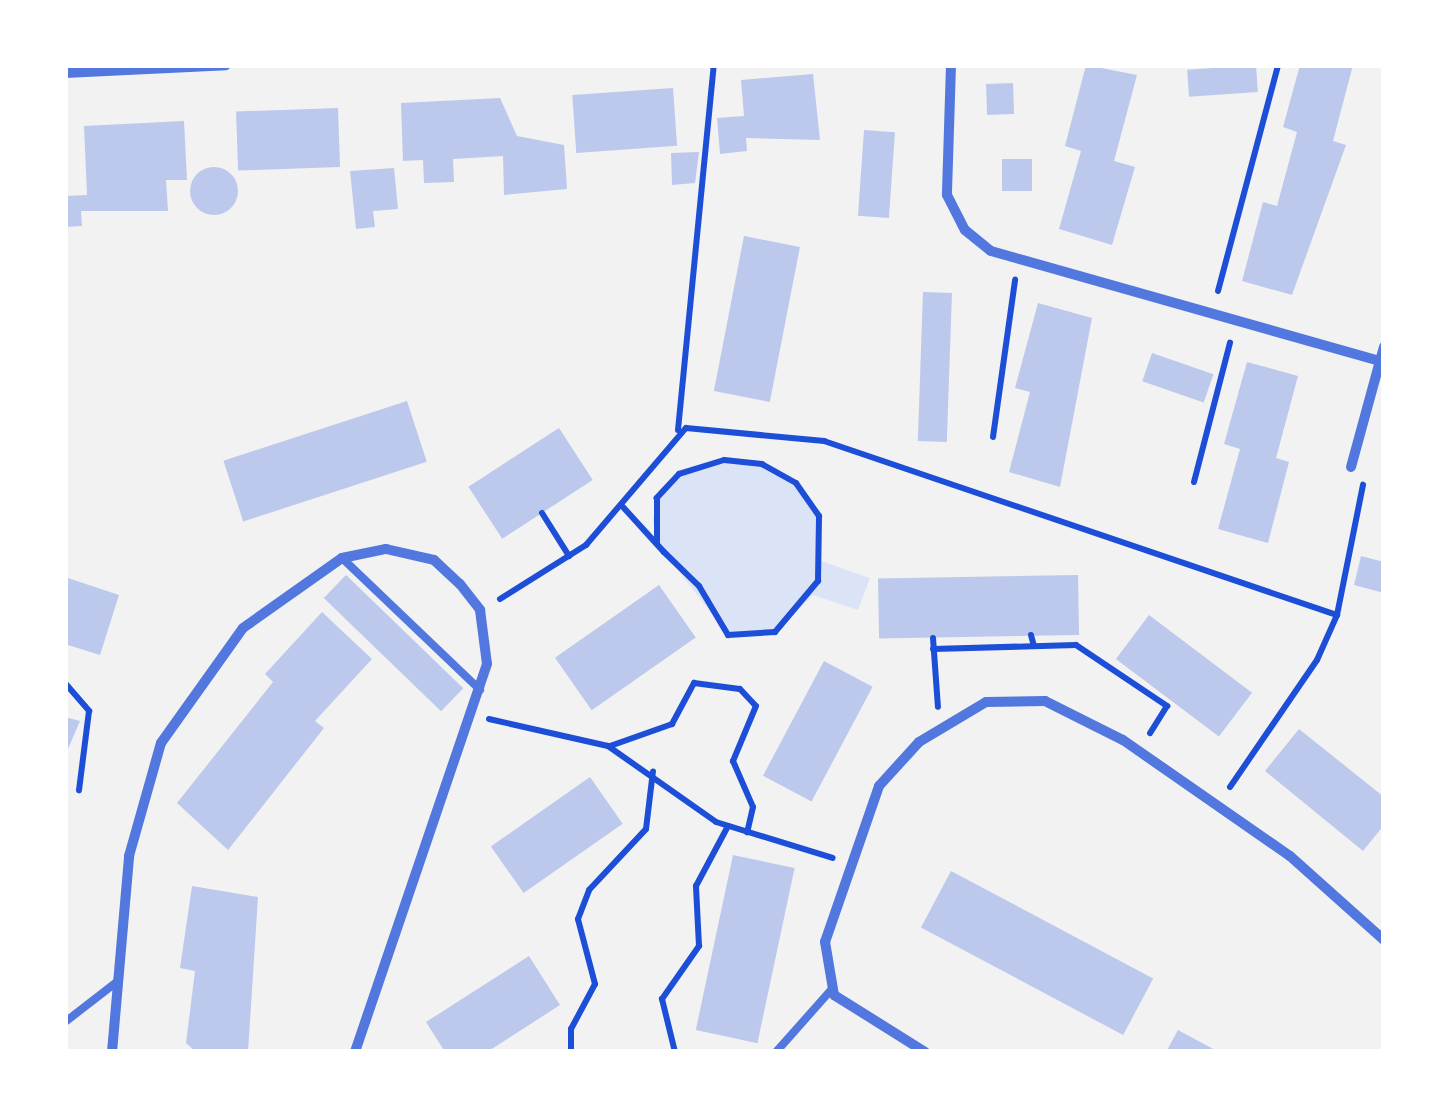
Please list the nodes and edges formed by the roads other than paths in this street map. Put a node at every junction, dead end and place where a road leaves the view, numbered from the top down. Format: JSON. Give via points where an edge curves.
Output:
{"nodes":[{"id":1,"x":226,"y":65,"type":"edge"},
{"id":2,"x":951,"y":65,"type":"edge"},
{"id":3,"x":65,"y":73,"type":"edge"},
{"id":4,"x":1384,"y":347,"type":"edge"},
{"id":5,"x":1380,"y":361,"type":"junction"},
{"id":6,"x":1351,"y":467,"type":"road end"},
{"id":7,"x":342,"y":558,"type":"junction"},
{"id":8,"x":480,"y":690,"type":"junction"},
{"id":9,"x":1384,"y":940,"type":"edge"},
{"id":10,"x":118,"y":982,"type":"junction"},
{"id":11,"x":831,"y":990,"type":"junction"},
{"id":12,"x":65,"y":1022,"type":"edge"},
{"id":13,"x":112,"y":1052,"type":"edge"},
{"id":14,"x":355,"y":1052,"type":"edge"},
{"id":15,"x":776,"y":1052,"type":"edge"},
{"id":16,"x":925,"y":1052,"type":"edge"}],
"edges":[{"from":1,"to":3,"type":"street"},
{"from":2,"to":5,"type":"street","via":[[946,195],[974,240],[1022,264]]},
{"from":4,"to":5,"type":"street"},
{"from":5,"to":6,"type":"street"},
{"from":7,"to":8,"type":"lane"},
{"from":7,"to":8,"type":"street","via":[[409,551],[448,572],[480,610],[487,648]]},
{"from":7,"to":10,"type":"street","via":[[243,628],[161,743],[136,810]]},
{"from":8,"to":14,"type":"street"},
{"from":9,"to":11,"type":"street","via":[[1290,856],[1140,750],[1026,699],[986,702],[940,728],[880,786],[825,942]]},
{"from":10,"to":12,"type":"lane"},
{"from":10,"to":13,"type":"street"},
{"from":11,"to":15,"type":"lane"},
{"from":11,"to":16,"type":"street"}]}
